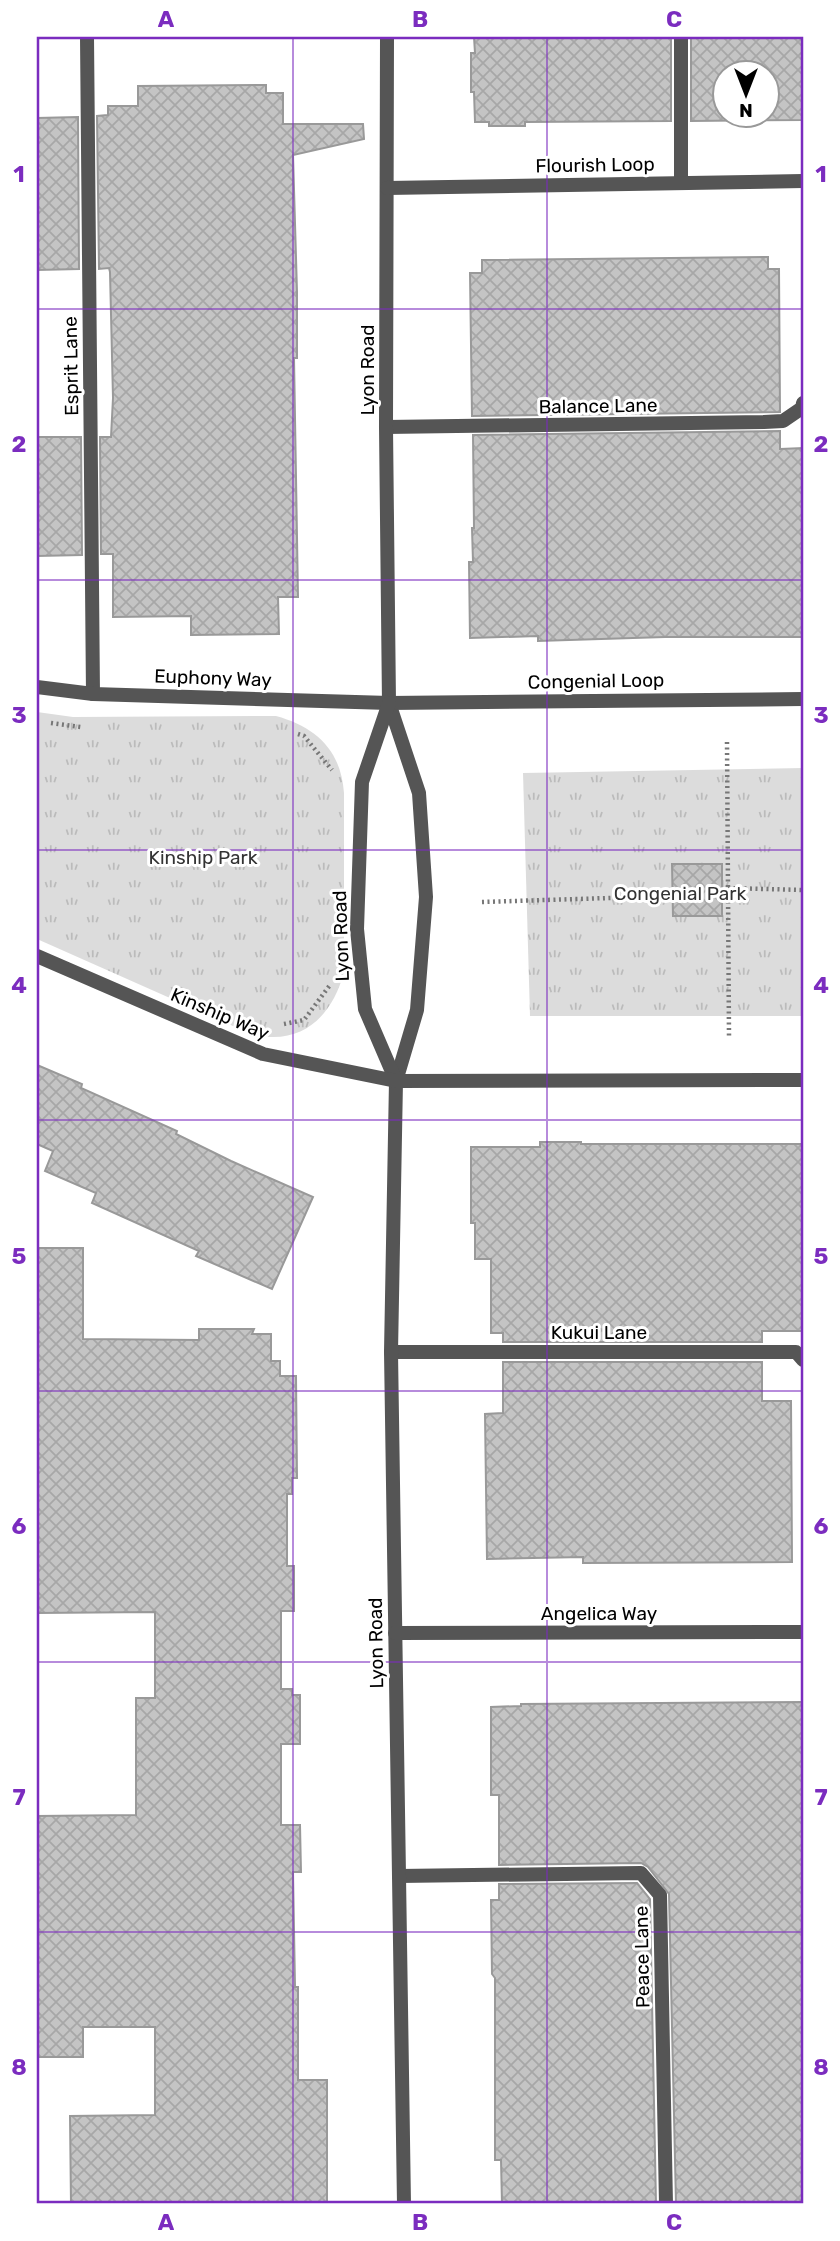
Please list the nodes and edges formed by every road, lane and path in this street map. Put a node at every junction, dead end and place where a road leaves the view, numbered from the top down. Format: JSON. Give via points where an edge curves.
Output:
{"nodes":[{"id":1,"x":87,"y":37,"type":"edge"},
{"id":2,"x":387,"y":37,"type":"edge"},
{"id":3,"x":681,"y":37,"type":"edge"},
{"id":4,"x":803,"y":181,"type":"edge"},
{"id":5,"x":681,"y":183,"type":"junction"},
{"id":6,"x":387,"y":188,"type":"junction"},
{"id":7,"x":803,"y":403,"type":"edge"},
{"id":8,"x":386,"y":428,"type":"junction"},
{"id":9,"x":37,"y":687,"type":"edge"},
{"id":10,"x":93,"y":694,"type":"junction"},
{"id":11,"x":803,"y":699,"type":"edge"},
{"id":12,"x":389,"y":703,"type":"junction"},
{"id":13,"x":48,"y":723,"type":"dead end"},
{"id":14,"x":84,"y":727,"type":"dead end"},
{"id":15,"x":292,"y":732,"type":"dead end"},
{"id":16,"x":727,"y":742,"type":"dead end"},
{"id":17,"x":333,"y":771,"type":"dead end"},
{"id":18,"x":728,"y":888,"type":"junction"},
{"id":19,"x":803,"y":890,"type":"edge"},
{"id":20,"x":673,"y":896,"type":"dead end"},
{"id":21,"x":482,"y":902,"type":"dead end"},
{"id":22,"x":37,"y":956,"type":"edge"},
{"id":23,"x":331,"y":975,"type":"dead end"},
{"id":24,"x":278,"y":1026,"type":"dead end"},
{"id":25,"x":729,"y":1036,"type":"dead end"},
{"id":26,"x":803,"y":1080,"type":"edge"},
{"id":27,"x":396,"y":1081,"type":"junction"},
{"id":28,"x":391,"y":1352,"type":"junction"},
{"id":29,"x":803,"y":1360,"type":"edge"},
{"id":30,"x":803,"y":1632,"type":"edge"},
{"id":31,"x":395,"y":1633,"type":"junction"},
{"id":32,"x":399,"y":1876,"type":"junction"},
{"id":33,"x":404,"y":2204,"type":"edge"},
{"id":34,"x":666,"y":2204,"type":"edge"}],
"edges":[{"from":1,"to":10,"type":"street","name":"Esprit Lane"},
{"from":2,"to":6,"type":"street","name":"Lyon Road"},
{"from":3,"to":5,"type":"street"},
{"from":4,"to":5,"type":"street","name":"Flourish Loop"},
{"from":5,"to":6,"type":"street","name":"Flourish Loop"},
{"from":6,"to":8,"type":"street","name":"Lyon Road"},
{"from":7,"to":8,"type":"street","name":"Balance Lane","via":[[783,421]]},
{"from":8,"to":12,"type":"street","name":"Lyon Road"},
{"from":9,"to":10,"type":"street","name":"Euphony Way"},
{"from":10,"to":12,"type":"street","name":"Euphony Way"},
{"from":11,"to":12,"type":"street","name":"Congenial Loop"},
{"from":12,"to":27,"type":"street","name":"Lyon Road","via":[[419,793],[426,897],[417,1010]]},
{"from":12,"to":27,"type":"street","name":"Lyon Road","via":[[362,782],[357,929],[365,1009]]},
{"from":13,"to":14,"type":"path"},
{"from":15,"to":17,"type":"path","via":[[304,736]]},
{"from":16,"to":18,"type":"path"},
{"from":18,"to":19,"type":"path"},
{"from":18,"to":25,"type":"path"},
{"from":20,"to":21,"type":"path"},
{"from":22,"to":27,"type":"street","name":"Kinship Way","via":[[263,1054]]},
{"from":23,"to":24,"type":"path","via":[[330,986],[304,1020]]},
{"from":26,"to":27,"type":"street"},
{"from":27,"to":28,"type":"street","name":"Lyon Road"},
{"from":28,"to":29,"type":"street","name":"Kukui Lane","via":[[796,1352]]},
{"from":28,"to":31,"type":"street","name":"Lyon Road"},
{"from":30,"to":31,"type":"street","name":"Angelica Way"},
{"from":31,"to":32,"type":"street","name":"Lyon Road"},
{"from":32,"to":33,"type":"street","name":"Lyon Road"},
{"from":32,"to":34,"type":"street","name":"Peace Lane","via":[[641,1873],[660,1895]]}]}
